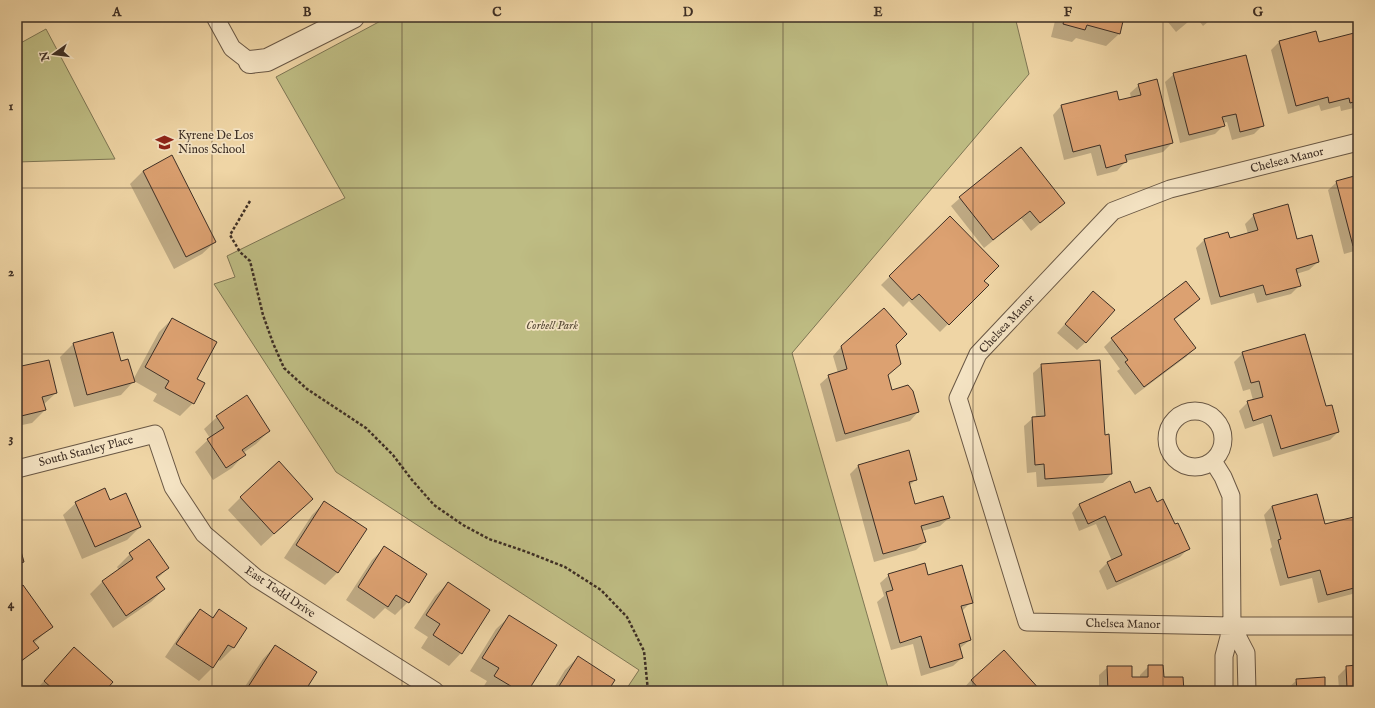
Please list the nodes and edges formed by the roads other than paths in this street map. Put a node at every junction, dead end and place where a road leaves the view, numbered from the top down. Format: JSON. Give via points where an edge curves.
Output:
{"nodes":[{"id":1,"x":215,"y":17,"type":"edge"},
{"id":2,"x":353,"y":17,"type":"edge"},
{"id":3,"x":250,"y":62,"type":"joint"},
{"id":4,"x":1358,"y":142,"type":"edge"},
{"id":5,"x":155,"y":434,"type":"joint"},
{"id":6,"x":1213,"y":461,"type":"dead end"},
{"id":7,"x":17,"y":469,"type":"edge"},
{"id":8,"x":1232,"y":626,"type":"junction"},
{"id":9,"x":1358,"y":626,"type":"edge"},
{"id":10,"x":435,"y":691,"type":"edge"},
{"id":11,"x":1224,"y":691,"type":"edge"},
{"id":12,"x":1247,"y":691,"type":"edge"}],
"edges":[{"from":1,"to":3,"type":"street","via":[[232,48]]},
{"from":2,"to":3,"type":"street","via":[[267,60]]},
{"from":4,"to":8,"type":"street","name":"Chelsea Manor","via":[[1170,189],[1113,211],[978,354],[958,398],[1027,622]]},
{"from":5,"to":7,"type":"street","name":"South Stanley Place"},
{"from":5,"to":10,"type":"street","name":"East Todd Drive","via":[[173,487],[204,534],[256,578]]},
{"from":6,"to":8,"type":"street","via":[[1223,476],[1231,496]]},
{"from":8,"to":9,"type":"street","name":"Chelsea Manor"},
{"from":8,"to":11,"type":"street","via":[[1224,656]]},
{"from":8,"to":12,"type":"street","via":[[1246,653]]}]}
